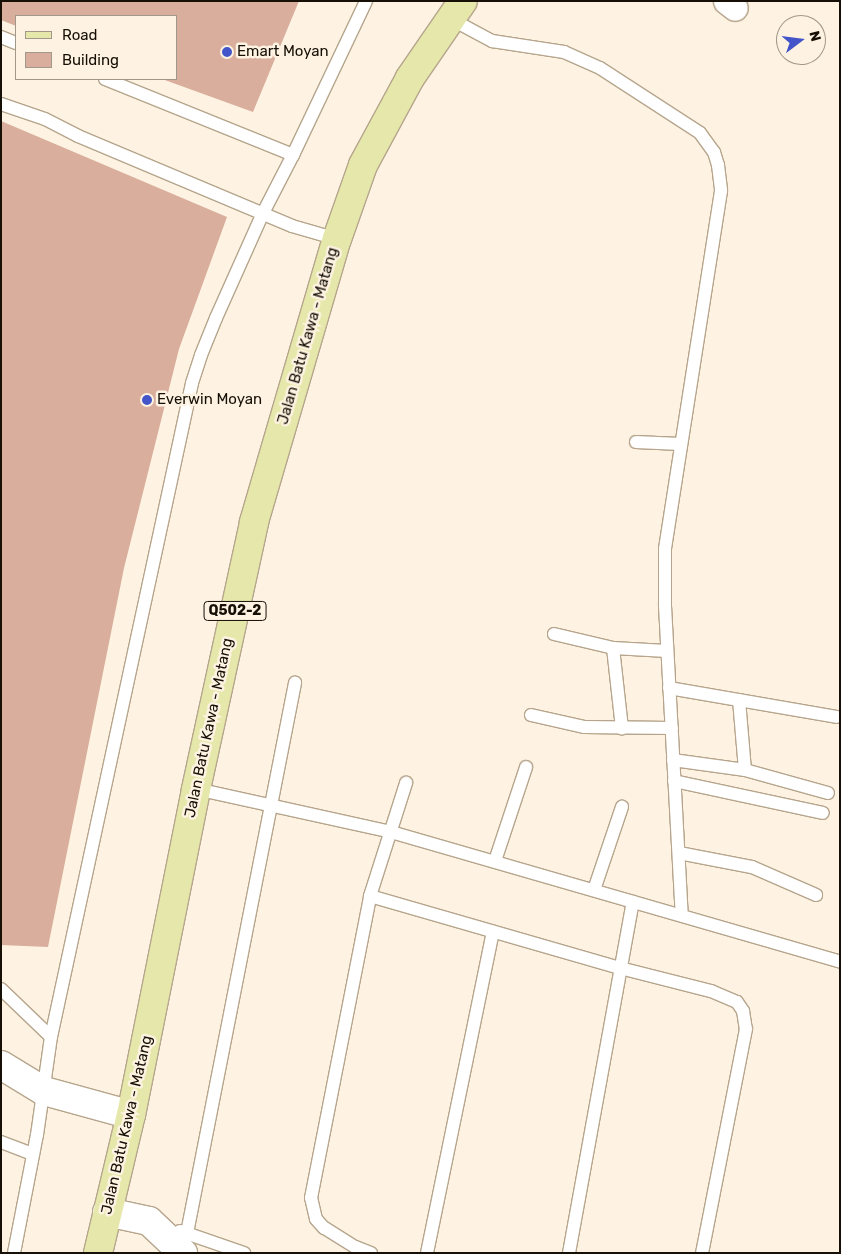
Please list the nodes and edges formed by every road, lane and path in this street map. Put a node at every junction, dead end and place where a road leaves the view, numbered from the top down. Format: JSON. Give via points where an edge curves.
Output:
{"nodes":[{"id":1,"x":366,"y":1,"type":"edge"},
{"id":2,"x":457,"y":10,"type":"edge"},
{"id":3,"x":1,"y":36,"type":"edge"},
{"id":4,"x":15,"y":43,"type":"edge"},
{"id":5,"x":107,"y":80,"type":"edge"},
{"id":6,"x":1,"y":104,"type":"edge"},
{"id":7,"x":293,"y":155,"type":"junction"},
{"id":8,"x":263,"y":213,"type":"junction"},
{"id":9,"x":336,"y":239,"type":"junction"},
{"id":10,"x":636,"y":442,"type":"dead end"},
{"id":11,"x":680,"y":444,"type":"junction"},
{"id":12,"x":554,"y":634,"type":"dead end"},
{"id":13,"x":613,"y":648,"type":"junction"},
{"id":14,"x":667,"y":651,"type":"junction"},
{"id":15,"x":295,"y":683,"type":"dead end"},
{"id":16,"x":670,"y":688,"type":"junction"},
{"id":17,"x":739,"y":700,"type":"junction"},
{"id":18,"x":531,"y":715,"type":"dead end"},
{"id":19,"x":837,"y":717,"type":"dead end"},
{"id":20,"x":622,"y":728,"type":"junction"},
{"id":21,"x":672,"y":728,"type":"junction"},
{"id":22,"x":673,"y":760,"type":"junction"},
{"id":23,"x":526,"y":767,"type":"dead end"},
{"id":24,"x":745,"y":770,"type":"junction"},
{"id":25,"x":674,"y":782,"type":"junction"},
{"id":26,"x":406,"y":783,"type":"dead end"},
{"id":27,"x":196,"y":788,"type":"junction"},
{"id":28,"x":828,"y":793,"type":"dead end"},
{"id":29,"x":272,"y":805,"type":"junction"},
{"id":30,"x":622,"y":807,"type":"dead end"},
{"id":31,"x":823,"y":812,"type":"dead end"},
{"id":32,"x":391,"y":832,"type":"junction"},
{"id":33,"x":678,"y":853,"type":"junction"},
{"id":34,"x":495,"y":862,"type":"junction"},
{"id":35,"x":594,"y":890,"type":"junction"},
{"id":36,"x":816,"y":895,"type":"dead end"},
{"id":37,"x":370,"y":896,"type":"junction"},
{"id":38,"x":632,"y":902,"type":"junction"},
{"id":39,"x":682,"y":916,"type":"junction"},
{"id":40,"x":493,"y":932,"type":"junction"},
{"id":41,"x":840,"y":962,"type":"edge"},
{"id":42,"x":620,"y":968,"type":"junction"},
{"id":43,"x":1,"y":989,"type":"edge"},
{"id":44,"x":51,"y":1038,"type":"junction"},
{"id":45,"x":1,"y":1065,"type":"edge"},
{"id":46,"x":44,"y":1092,"type":"junction"},
{"id":47,"x":131,"y":1115,"type":"junction"},
{"id":48,"x":1,"y":1142,"type":"edge"},
{"id":49,"x":32,"y":1154,"type":"junction"},
{"id":50,"x":107,"y":1212,"type":"junction"},
{"id":51,"x":185,"y":1243,"type":"edge"},
{"id":52,"x":14,"y":1253,"type":"edge"},
{"id":53,"x":98,"y":1253,"type":"edge"},
{"id":54,"x":244,"y":1253,"type":"edge"},
{"id":55,"x":371,"y":1253,"type":"edge"},
{"id":56,"x":427,"y":1253,"type":"edge"},
{"id":57,"x":569,"y":1253,"type":"edge"},
{"id":58,"x":702,"y":1253,"type":"edge"}],
"edges":[{"from":1,"to":7,"type":"lane"},
{"from":2,"to":9,"type":"main road","name":"Jalan Batu Kawa - Matang","number":"Q502-2","via":[[410,78],[363,165]]},
{"from":2,"to":11,"type":"lane","via":[[492,41],[564,52],[600,68],[700,134],[714,152],[721,191]]},
{"from":3,"to":4,"type":"lane"},
{"from":5,"to":7,"type":"lane"},
{"from":6,"to":8,"type":"lane","via":[[44,119]]},
{"from":7,"to":8,"type":"lane"},
{"from":8,"to":9,"type":"lane","via":[[292,226]]},
{"from":8,"to":44,"type":"lane","via":[[216,318],[192,383]]},
{"from":9,"to":27,"type":"main road","name":"Jalan Batu Kawa - Matang","number":"Q502-2","via":[[254,522]]},
{"from":10,"to":11,"type":"lane"},
{"from":11,"to":14,"type":"lane","via":[[665,549]]},
{"from":12,"to":13,"type":"lane"},
{"from":13,"to":14,"type":"lane"},
{"from":13,"to":20,"type":"lane"},
{"from":14,"to":16,"type":"lane"},
{"from":15,"to":29,"type":"lane"},
{"from":16,"to":17,"type":"lane"},
{"from":16,"to":21,"type":"lane"},
{"from":17,"to":19,"type":"lane"},
{"from":17,"to":24,"type":"lane"},
{"from":18,"to":20,"type":"lane","via":[[584,727]]},
{"from":20,"to":21,"type":"lane"},
{"from":21,"to":22,"type":"lane"},
{"from":22,"to":24,"type":"lane"},
{"from":22,"to":25,"type":"lane"},
{"from":23,"to":34,"type":"lane"},
{"from":24,"to":28,"type":"lane"},
{"from":25,"to":31,"type":"lane"},
{"from":25,"to":33,"type":"lane"},
{"from":26,"to":32,"type":"lane"},
{"from":27,"to":29,"type":"lane"},
{"from":27,"to":47,"type":"main road","name":"Jalan Batu Kawa - Matang","number":"Q502-2"},
{"from":29,"to":32,"type":"lane"},
{"from":29,"to":51,"type":"lane"},
{"from":30,"to":35,"type":"lane"},
{"from":32,"to":34,"type":"lane"},
{"from":32,"to":37,"type":"lane"},
{"from":33,"to":36,"type":"lane","via":[[752,867]]},
{"from":33,"to":39,"type":"lane"},
{"from":34,"to":35,"type":"lane"},
{"from":35,"to":38,"type":"lane"},
{"from":37,"to":40,"type":"lane"},
{"from":37,"to":55,"type":"lane","via":[[311,1198],[316,1219],[324,1228]]},
{"from":38,"to":39,"type":"lane"},
{"from":38,"to":42,"type":"lane"},
{"from":39,"to":41,"type":"lane"},
{"from":40,"to":42,"type":"lane"},
{"from":40,"to":56,"type":"lane"},
{"from":42,"to":57,"type":"lane"},
{"from":42,"to":58,"type":"lane","via":[[710,991],[737,1002],[742,1011],[746,1029]]},
{"from":43,"to":44,"type":"lane"},
{"from":44,"to":46,"type":"lane"},
{"from":45,"to":46,"type":"street"},
{"from":46,"to":47,"type":"street"},
{"from":46,"to":49,"type":"lane"},
{"from":47,"to":50,"type":"main road","name":"Jalan Batu Kawa - Matang","number":"Q502-2"},
{"from":48,"to":49,"type":"lane"},
{"from":49,"to":52,"type":"lane"},
{"from":50,"to":51,"type":"street","via":[[150,1221]]},
{"from":50,"to":53,"type":"main road","name":"Jalan Batu Kawa - Matang","number":"Q502-2"},
{"from":51,"to":54,"type":"lane"}]}
